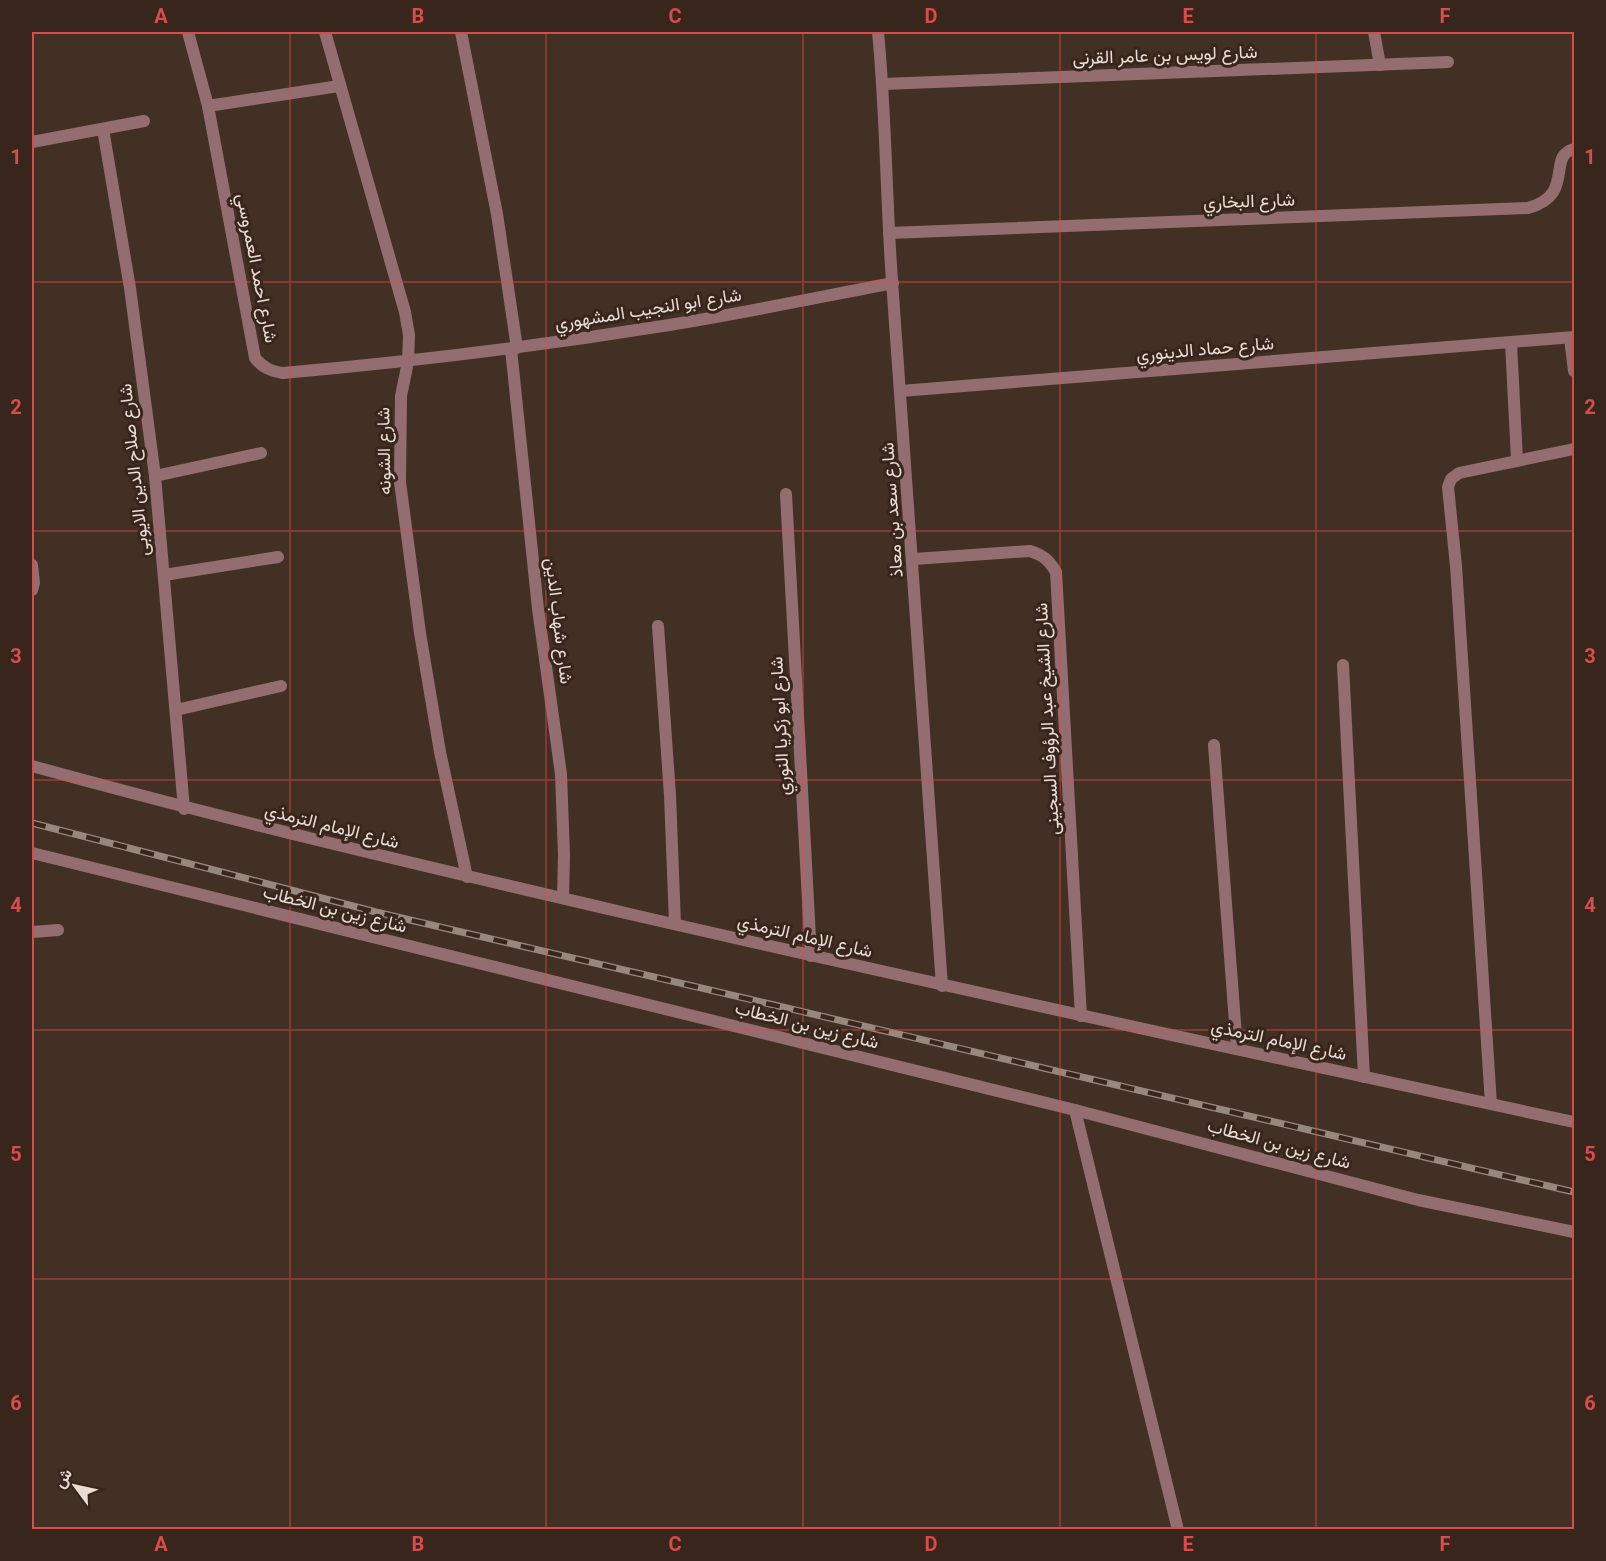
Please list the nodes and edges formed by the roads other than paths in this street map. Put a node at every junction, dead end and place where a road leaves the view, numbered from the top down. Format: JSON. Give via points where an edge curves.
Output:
{"nodes":[{"id":1,"x":188,"y":32,"type":"edge"},
{"id":2,"x":325,"y":32,"type":"edge"},
{"id":3,"x":461,"y":32,"type":"edge"},
{"id":4,"x":878,"y":32,"type":"edge"},
{"id":5,"x":1374,"y":32,"type":"edge"},
{"id":6,"x":1448,"y":62,"type":"dead end"},
{"id":7,"x":1380,"y":65,"type":"junction"},
{"id":8,"x":883,"y":84,"type":"junction"},
{"id":9,"x":339,"y":86,"type":"junction"},
{"id":10,"x":208,"y":106,"type":"junction"},
{"id":11,"x":144,"y":121,"type":"dead end"},
{"id":12,"x":103,"y":129,"type":"junction"},
{"id":13,"x":32,"y":142,"type":"edge"},
{"id":14,"x":1575,"y":150,"type":"edge"},
{"id":15,"x":889,"y":233,"type":"junction"},
{"id":16,"x":893,"y":283,"type":"junction"},
{"id":17,"x":1572,"y":337,"type":"edge"},
{"id":18,"x":1511,"y":343,"type":"junction"},
{"id":19,"x":514,"y":349,"type":"junction"},
{"id":20,"x":408,"y":362,"type":"junction"},
{"id":21,"x":1575,"y":370,"type":"edge"},
{"id":22,"x":901,"y":391,"type":"junction"},
{"id":23,"x":1575,"y":449,"type":"edge"},
{"id":24,"x":261,"y":453,"type":"dead end"},
{"id":25,"x":1517,"y":460,"type":"junction"},
{"id":26,"x":155,"y":476,"type":"junction"},
{"id":27,"x":786,"y":494,"type":"dead end"},
{"id":28,"x":278,"y":557,"type":"dead end"},
{"id":29,"x":914,"y":559,"type":"junction"},
{"id":30,"x":32,"y":565,"type":"edge"},
{"id":31,"x":164,"y":575,"type":"junction"},
{"id":32,"x":32,"y":590,"type":"edge"},
{"id":33,"x":658,"y":626,"type":"dead end"},
{"id":34,"x":1343,"y":665,"type":"dead end"},
{"id":35,"x":280,"y":686,"type":"dead end"},
{"id":36,"x":176,"y":710,"type":"junction"},
{"id":37,"x":1214,"y":745,"type":"dead end"},
{"id":38,"x":32,"y":766,"type":"edge"},
{"id":39,"x":184,"y":808,"type":"junction"},
{"id":40,"x":32,"y":853,"type":"edge"},
{"id":41,"x":467,"y":877,"type":"junction"},
{"id":42,"x":563,"y":898,"type":"junction"},
{"id":43,"x":675,"y":924,"type":"junction"},
{"id":44,"x":58,"y":930,"type":"dead end"},
{"id":45,"x":32,"y":932,"type":"edge"},
{"id":46,"x":810,"y":956,"type":"junction"},
{"id":47,"x":942,"y":986,"type":"junction"},
{"id":48,"x":1082,"y":1016,"type":"junction"},
{"id":49,"x":1237,"y":1049,"type":"junction"},
{"id":50,"x":1364,"y":1077,"type":"junction"},
{"id":51,"x":1491,"y":1104,"type":"junction"},
{"id":52,"x":1075,"y":1110,"type":"junction"},
{"id":53,"x":1575,"y":1122,"type":"edge"},
{"id":54,"x":1575,"y":1232,"type":"edge"},
{"id":55,"x":1178,"y":1530,"type":"edge"}],
"edges":[{"from":1,"to":10,"type":"street","name":"شارع احمد العمروسي"},
{"from":2,"to":9,"type":"street","name":"شارع الشونه"},
{"from":3,"to":19,"type":"street","name":"شارع شهاب الدين","via":[[495,203]]},
{"from":4,"to":8,"type":"street","name":"شارع سعد بن معاذ"},
{"from":5,"to":7,"type":"street"},
{"from":6,"to":7,"type":"street","name":"شارع لويس بن عامر القرنى"},
{"from":7,"to":8,"type":"street","name":"شارع لويس بن عامر القرنى"},
{"from":8,"to":15,"type":"street","name":"شارع سعد بن معاذ"},
{"from":9,"to":10,"type":"street"},
{"from":9,"to":20,"type":"street","name":"شارع الشونه","via":[[405,312],[410,335]]},
{"from":10,"to":20,"type":"street","name":"شارع احمد العمروسي","via":[[255,358],[269,370],[283,373]]},
{"from":11,"to":12,"type":"street"},
{"from":12,"to":13,"type":"street"},
{"from":12,"to":26,"type":"street","name":"شارع صلاح الدين الايوبى","via":[[130,288]]},
{"from":14,"to":15,"type":"street","name":"شارع البخاري","via":[[1563,155],[1559,181],[1551,196],[1528,208]]},
{"from":15,"to":16,"type":"street","name":"شارع سعد بن معاذ"},
{"from":16,"to":19,"type":"street","name":"شارع ابو النجيب المشهوري","via":[[659,327]]},
{"from":16,"to":22,"type":"street","name":"شارع سعد بن معاذ"},
{"from":17,"to":18,"type":"street","name":"شارع حماد الدينوري"},
{"from":17,"to":21,"type":"street"},
{"from":18,"to":22,"type":"street","name":"شارع حماد الدينوري"},
{"from":18,"to":25,"type":"street"},
{"from":19,"to":20,"type":"street","name":"شارع ابو النجيب المشهوري"},
{"from":19,"to":42,"type":"street","name":"شارع شهاب الدين","via":[[538,609],[561,774]]},
{"from":20,"to":41,"type":"street","name":"شارع الشونه","via":[[401,396],[400,482],[440,752]]},
{"from":22,"to":29,"type":"street","name":"شارع سعد بن معاذ"},
{"from":23,"to":25,"type":"street"},
{"from":24,"to":26,"type":"street"},
{"from":25,"to":51,"type":"street","via":[[1459,473],[1448,487]]},
{"from":26,"to":31,"type":"street","name":"شارع صلاح الدين الايوبى"},
{"from":27,"to":46,"type":"street","name":"شارع ابو زكريا النوري"},
{"from":28,"to":31,"type":"street"},
{"from":29,"to":47,"type":"street","name":"شارع سعد بن معاذ"},
{"from":29,"to":48,"type":"street","name":"شارع الشيخ عبد الرؤوف السجينى","via":[[1030,551],[1042,554],[1056,572]]},
{"from":30,"to":32,"type":"street"},
{"from":31,"to":36,"type":"street","name":"شارع صلاح الدين الايوبى"},
{"from":33,"to":43,"type":"street"},
{"from":34,"to":50,"type":"street"},
{"from":35,"to":36,"type":"street"},
{"from":36,"to":39,"type":"street","name":"شارع صلاح الدين الايوبى"},
{"from":37,"to":49,"type":"street"},
{"from":38,"to":39,"type":"street","name":"شارع الإمام الترمذي"},
{"from":39,"to":41,"type":"street","name":"شارع الإمام الترمذي"},
{"from":40,"to":52,"type":"street","name":"شارع زين بن الخطاب"},
{"from":41,"to":42,"type":"street","name":"شارع الإمام الترمذي"},
{"from":42,"to":43,"type":"street","name":"شارع الإمام الترمذي"},
{"from":43,"to":46,"type":"street","name":"شارع الإمام الترمذي"},
{"from":44,"to":45,"type":"street"},
{"from":46,"to":47,"type":"street","name":"شارع الإمام الترمذي"},
{"from":47,"to":48,"type":"street","name":"شارع الإمام الترمذي"},
{"from":48,"to":49,"type":"street","name":"شارع الإمام الترمذي"},
{"from":49,"to":50,"type":"street","name":"شارع الإمام الترمذي"},
{"from":50,"to":51,"type":"street","name":"شارع الإمام الترمذي"},
{"from":51,"to":53,"type":"street","name":"شارع الإمام الترمذي"},
{"from":52,"to":54,"type":"street","name":"شارع زين بن الخطاب","via":[[1418,1200]]},
{"from":52,"to":55,"type":"street"}]}
